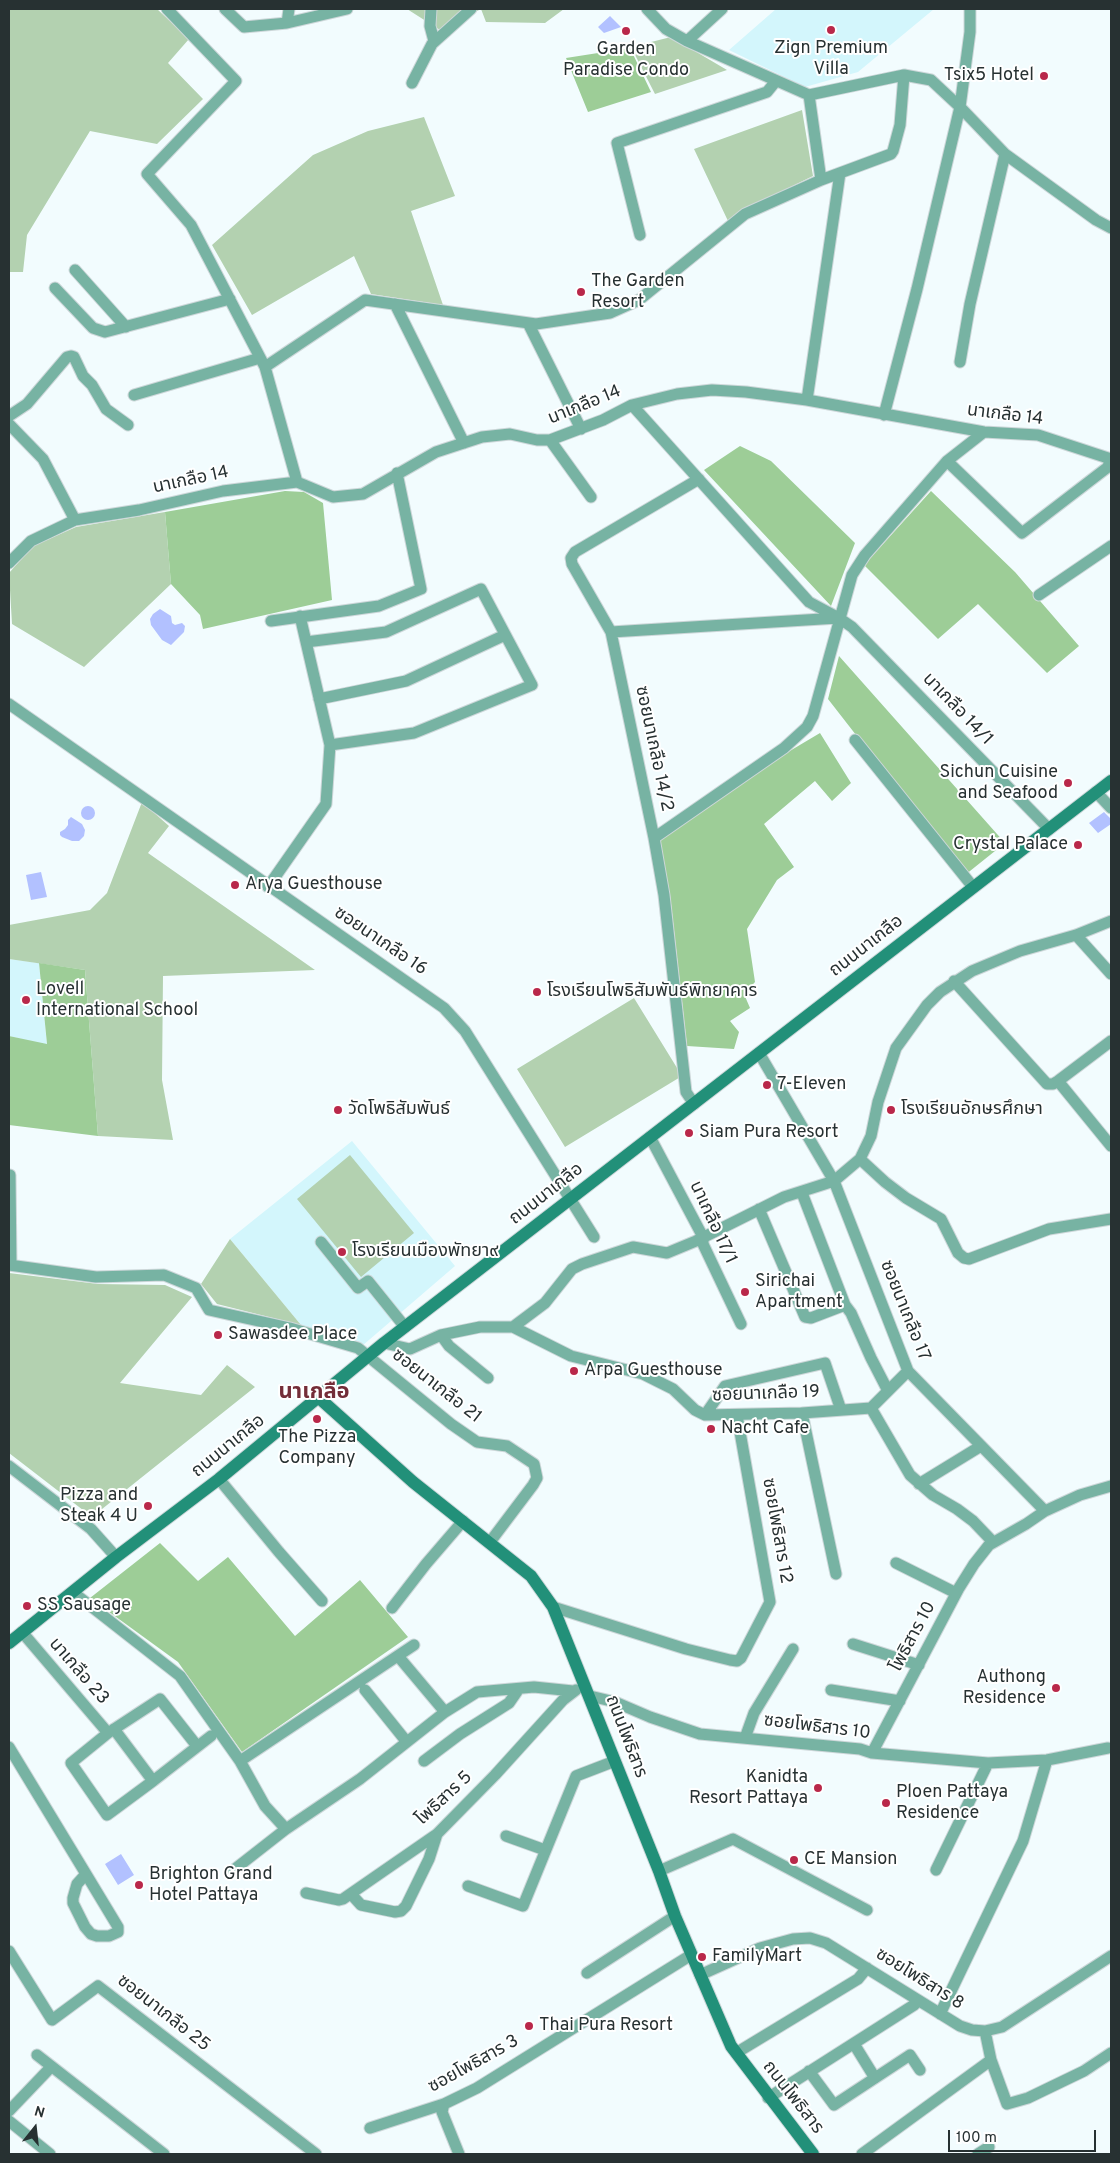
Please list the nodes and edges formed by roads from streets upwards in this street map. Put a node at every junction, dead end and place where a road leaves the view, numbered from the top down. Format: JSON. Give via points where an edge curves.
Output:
{"nodes":[{"id":1,"x":168,"y":9,"type":"edge"},
{"id":2,"x":225,"y":9,"type":"edge"},
{"id":3,"x":289,"y":9,"type":"edge"},
{"id":4,"x":347,"y":9,"type":"edge"},
{"id":5,"x":431,"y":9,"type":"edge"},
{"id":6,"x":471,"y":9,"type":"edge"},
{"id":7,"x":646,"y":9,"type":"edge"},
{"id":8,"x":722,"y":9,"type":"edge"},
{"id":9,"x":970,"y":9,"type":"edge"},
{"id":10,"x":287,"y":23,"type":"junction"},
{"id":11,"x":434,"y":41,"type":"junction"},
{"id":12,"x":687,"y":41,"type":"junction"},
{"id":13,"x":904,"y":76,"type":"junction"},
{"id":14,"x":776,"y":81,"type":"junction"},
{"id":15,"x":412,"y":83,"type":"dead end"},
{"id":16,"x":809,"y":95,"type":"junction"},
{"id":17,"x":960,"y":106,"type":"junction"},
{"id":18,"x":1005,"y":154,"type":"junction"},
{"id":19,"x":840,"y":173,"type":"junction"},
{"id":20,"x":821,"y":180,"type":"junction"},
{"id":21,"x":1111,"y":228,"type":"edge"},
{"id":22,"x":640,"y":235,"type":"dead end"},
{"id":23,"x":74,"y":270,"type":"dead end"},
{"id":24,"x":55,"y":288,"type":"dead end"},
{"id":25,"x":230,"y":299,"type":"junction"},
{"id":26,"x":395,"y":304,"type":"junction"},
{"id":27,"x":528,"y":323,"type":"junction"},
{"id":28,"x":126,"y":327,"type":"junction"},
{"id":29,"x":263,"y":362,"type":"junction"},
{"id":30,"x":960,"y":362,"type":"dead end"},
{"id":31,"x":134,"y":395,"type":"dead end"},
{"id":32,"x":807,"y":400,"type":"junction"},
{"id":33,"x":632,"y":405,"type":"junction"},
{"id":34,"x":9,"y":416,"type":"edge"},
{"id":35,"x":884,"y":416,"type":"junction"},
{"id":36,"x":9,"y":424,"type":"edge"},
{"id":37,"x":128,"y":425,"type":"dead end"},
{"id":38,"x":581,"y":429,"type":"junction"},
{"id":39,"x":984,"y":432,"type":"junction"},
{"id":40,"x":550,"y":440,"type":"junction"},
{"id":41,"x":464,"y":443,"type":"junction"},
{"id":42,"x":1111,"y":459,"type":"edge"},
{"id":43,"x":948,"y":461,"type":"junction"},
{"id":44,"x":397,"y":474,"type":"junction"},
{"id":45,"x":699,"y":479,"type":"junction"},
{"id":46,"x":297,"y":482,"type":"junction"},
{"id":47,"x":591,"y":497,"type":"dead end"},
{"id":48,"x":75,"y":520,"type":"junction"},
{"id":49,"x":1111,"y":546,"type":"edge"},
{"id":50,"x":9,"y":563,"type":"edge"},
{"id":51,"x":1040,"y":595,"type":"dead end"},
{"id":52,"x":300,"y":616,"type":"junction"},
{"id":53,"x":839,"y":618,"type":"junction"},
{"id":54,"x":271,"y":621,"type":"dead end"},
{"id":55,"x":611,"y":632,"type":"junction"},
{"id":56,"x":505,"y":635,"type":"junction"},
{"id":57,"x":306,"y":642,"type":"junction"},
{"id":58,"x":320,"y":699,"type":"junction"},
{"id":59,"x":9,"y":704,"type":"edge"},
{"id":60,"x":855,"y":740,"type":"dead end"},
{"id":61,"x":330,"y":745,"type":"junction"},
{"id":62,"x":1111,"y":781,"type":"edge"},
{"id":63,"x":1096,"y":792,"type":"junction"},
{"id":64,"x":1111,"y":808,"type":"edge"},
{"id":65,"x":1049,"y":829,"type":"junction"},
{"id":66,"x":654,"y":838,"type":"junction"},
{"id":67,"x":268,"y":887,"type":"junction"},
{"id":68,"x":973,"y":887,"type":"junction"},
{"id":69,"x":1111,"y":921,"type":"edge"},
{"id":70,"x":1076,"y":936,"type":"junction"},
{"id":71,"x":1111,"y":974,"type":"edge"},
{"id":72,"x":954,"y":981,"type":"junction"},
{"id":73,"x":1111,"y":1041,"type":"edge"},
{"id":74,"x":759,"y":1053,"type":"junction"},
{"id":75,"x":1058,"y":1081,"type":"junction"},
{"id":76,"x":694,"y":1104,"type":"junction"},
{"id":77,"x":650,"y":1137,"type":"junction"},
{"id":78,"x":1111,"y":1146,"type":"edge"},
{"id":79,"x":860,"y":1159,"type":"junction"},
{"id":80,"x":10,"y":1175,"type":"edge"},
{"id":81,"x":834,"y":1181,"type":"junction"},
{"id":82,"x":802,"y":1193,"type":"junction"},
{"id":83,"x":570,"y":1201,"type":"junction"},
{"id":84,"x":759,"y":1209,"type":"junction"},
{"id":85,"x":1111,"y":1218,"type":"edge"},
{"id":86,"x":703,"y":1237,"type":"junction"},
{"id":87,"x":594,"y":1238,"type":"dead end"},
{"id":88,"x":321,"y":1242,"type":"dead end"},
{"id":89,"x":10,"y":1265,"type":"edge"},
{"id":90,"x":845,"y":1305,"type":"junction"},
{"id":91,"x":741,"y":1324,"type":"dead end"},
{"id":92,"x":405,"y":1327,"type":"junction"},
{"id":93,"x":513,"y":1327,"type":"junction"},
{"id":94,"x":442,"y":1335,"type":"junction"},
{"id":95,"x":384,"y":1343,"type":"junction"},
{"id":96,"x":368,"y":1356,"type":"junction"},
{"id":97,"x":908,"y":1371,"type":"junction"},
{"id":98,"x":488,"y":1378,"type":"dead end"},
{"id":99,"x":888,"y":1391,"type":"junction"},
{"id":100,"x":318,"y":1397,"type":"junction"},
{"id":101,"x":870,"y":1408,"type":"junction"},
{"id":102,"x":841,"y":1410,"type":"junction"},
{"id":103,"x":802,"y":1413,"type":"junction"},
{"id":104,"x":705,"y":1415,"type":"junction"},
{"id":105,"x":737,"y":1416,"type":"junction"},
{"id":106,"x":981,"y":1446,"type":"junction"},
{"id":107,"x":9,"y":1466,"type":"edge"},
{"id":108,"x":219,"y":1479,"type":"junction"},
{"id":109,"x":919,"y":1484,"type":"junction"},
{"id":110,"x":1111,"y":1486,"type":"edge"},
{"id":111,"x":1045,"y":1511,"type":"junction"},
{"id":112,"x":463,"y":1520,"type":"junction"},
{"id":113,"x":490,"y":1542,"type":"junction"},
{"id":114,"x":993,"y":1542,"type":"junction"},
{"id":115,"x":116,"y":1557,"type":"junction"},
{"id":116,"x":896,"y":1563,"type":"dead end"},
{"id":117,"x":836,"y":1574,"type":"dead end"},
{"id":118,"x":74,"y":1593,"type":"junction"},
{"id":119,"x":956,"y":1594,"type":"junction"},
{"id":120,"x":322,"y":1601,"type":"dead end"},
{"id":121,"x":552,"y":1607,"type":"junction"},
{"id":122,"x":392,"y":1608,"type":"dead end"},
{"id":123,"x":22,"y":1632,"type":"junction"},
{"id":124,"x":9,"y":1643,"type":"edge"},
{"id":125,"x":853,"y":1644,"type":"dead end"},
{"id":126,"x":414,"y":1645,"type":"dead end"},
{"id":127,"x":793,"y":1649,"type":"dead end"},
{"id":128,"x":398,"y":1656,"type":"junction"},
{"id":129,"x":919,"y":1665,"type":"junction"},
{"id":130,"x":365,"y":1690,"type":"dead end"},
{"id":131,"x":518,"y":1690,"type":"junction"},
{"id":132,"x":831,"y":1690,"type":"dead end"},
{"id":133,"x":588,"y":1691,"type":"junction"},
{"id":134,"x":573,"y":1692,"type":"junction"},
{"id":135,"x":900,"y":1701,"type":"junction"},
{"id":136,"x":445,"y":1712,"type":"junction"},
{"id":137,"x":111,"y":1731,"type":"junction"},
{"id":138,"x":211,"y":1736,"type":"dead end"},
{"id":139,"x":745,"y":1738,"type":"junction"},
{"id":140,"x":406,"y":1741,"type":"junction"},
{"id":141,"x":197,"y":1746,"type":"junction"},
{"id":142,"x":9,"y":1747,"type":"edge"},
{"id":143,"x":1108,"y":1748,"type":"dead end"},
{"id":144,"x":872,"y":1753,"type":"junction"},
{"id":145,"x":1046,"y":1760,"type":"junction"},
{"id":146,"x":240,"y":1761,"type":"junction"},
{"id":147,"x":424,"y":1761,"type":"dead end"},
{"id":148,"x":615,"y":1761,"type":"junction"},
{"id":149,"x":988,"y":1763,"type":"junction"},
{"id":150,"x":153,"y":1781,"type":"junction"},
{"id":151,"x":286,"y":1829,"type":"junction"},
{"id":152,"x":437,"y":1834,"type":"junction"},
{"id":153,"x":506,"y":1836,"type":"dead end"},
{"id":154,"x":545,"y":1850,"type":"junction"},
{"id":155,"x":659,"y":1870,"type":"junction"},
{"id":156,"x":936,"y":1870,"type":"dead end"},
{"id":157,"x":230,"y":1872,"type":"dead end"},
{"id":158,"x":86,"y":1874,"type":"junction"},
{"id":159,"x":468,"y":1886,"type":"dead end"},
{"id":160,"x":306,"y":1893,"type":"dead end"},
{"id":161,"x":351,"y":1894,"type":"junction"},
{"id":162,"x":867,"y":1910,"type":"dead end"},
{"id":163,"x":675,"y":1916,"type":"junction"},
{"id":164,"x":9,"y":1951,"type":"edge"},
{"id":165,"x":691,"y":1955,"type":"junction"},
{"id":166,"x":1111,"y":1956,"type":"edge"},
{"id":167,"x":867,"y":1968,"type":"junction"},
{"id":168,"x":587,"y":1973,"type":"dead end"},
{"id":169,"x":700,"y":1974,"type":"junction"},
{"id":170,"x":918,"y":2001,"type":"junction"},
{"id":171,"x":940,"y":2014,"type":"junction"},
{"id":172,"x":985,"y":2031,"type":"junction"},
{"id":173,"x":854,"y":2044,"type":"junction"},
{"id":174,"x":736,"y":2053,"type":"junction"},
{"id":175,"x":1111,"y":2053,"type":"edge"},
{"id":176,"x":37,"y":2055,"type":"dead end"},
{"id":177,"x":991,"y":2060,"type":"junction"},
{"id":178,"x":51,"y":2067,"type":"junction"},
{"id":179,"x":920,"y":2070,"type":"dead end"},
{"id":180,"x":809,"y":2071,"type":"junction"},
{"id":181,"x":875,"y":2078,"type":"junction"},
{"id":182,"x":768,"y":2098,"type":"junction"},
{"id":183,"x":444,"y":2104,"type":"junction"},
{"id":184,"x":9,"y":2111,"type":"edge"},
{"id":185,"x":9,"y":2121,"type":"edge"},
{"id":186,"x":370,"y":2128,"type":"dead end"},
{"id":187,"x":989,"y":2147,"type":"dead end"},
{"id":188,"x":50,"y":2154,"type":"edge"},
{"id":189,"x":164,"y":2154,"type":"edge"},
{"id":190,"x":316,"y":2154,"type":"edge"},
{"id":191,"x":459,"y":2154,"type":"edge"},
{"id":192,"x":813,"y":2154,"type":"edge"},
{"id":193,"x":862,"y":2154,"type":"edge"},
{"id":194,"x":978,"y":2154,"type":"edge"}],
"edges":[{"from":1,"to":25,"type":"street","via":[[236,82],[147,174],[191,225]]},
{"from":2,"to":10,"type":"street","via":[[244,28]]},
{"from":3,"to":10,"type":"street"},
{"from":4,"to":10,"type":"street"},
{"from":5,"to":11,"type":"street","via":[[430,26]]},
{"from":6,"to":11,"type":"street"},
{"from":7,"to":12,"type":"street","via":[[666,29]]},
{"from":8,"to":12,"type":"street"},
{"from":9,"to":17,"type":"street"},
{"from":11,"to":15,"type":"street"},
{"from":12,"to":14,"type":"street"},
{"from":13,"to":16,"type":"street"},
{"from":13,"to":17,"type":"street","via":[[930,80]]},
{"from":13,"to":19,"type":"street","via":[[900,125],[894,151]]},
{"from":14,"to":16,"type":"street"},
{"from":14,"to":22,"type":"street","via":[[767,92],[617,143]]},
{"from":16,"to":20,"type":"street"},
{"from":17,"to":18,"type":"street"},
{"from":17,"to":35,"type":"street"},
{"from":18,"to":21,"type":"street"},
{"from":18,"to":30,"type":"street"},
{"from":19,"to":20,"type":"street"},
{"from":19,"to":32,"type":"street"},
{"from":20,"to":27,"type":"street","via":[[744,214],[639,300],[610,313]]},
{"from":23,"to":28,"type":"street"},
{"from":24,"to":28,"type":"street","via":[[98,331]]},
{"from":25,"to":28,"type":"street"},
{"from":25,"to":29,"type":"street"},
{"from":26,"to":27,"type":"street"},
{"from":26,"to":29,"type":"street","via":[[365,300]]},
{"from":26,"to":41,"type":"street"},
{"from":27,"to":38,"type":"street"},
{"from":29,"to":31,"type":"street"},
{"from":29,"to":46,"type":"street"},
{"from":32,"to":33,"type":"street","name":"นาเกลือ 14","via":[[712,390],[676,394]]},
{"from":32,"to":35,"type":"street","name":"นาเกลือ 14"},
{"from":33,"to":38,"type":"street","name":"นาเกลือ 14"},
{"from":33,"to":45,"type":"street","name":"นาเกลือ 14/1"},
{"from":34,"to":37,"type":"street","via":[[27,404],[71,356],[106,409]]},
{"from":35,"to":39,"type":"street","name":"นาเกลือ 14"},
{"from":36,"to":48,"type":"street","via":[[43,459]]},
{"from":38,"to":40,"type":"street","name":"นาเกลือ 14"},
{"from":39,"to":42,"type":"street","name":"นาเกลือ 14","via":[[1038,435]]},
{"from":39,"to":43,"type":"street"},
{"from":40,"to":41,"type":"street","name":"นาเกลือ 14","via":[[510,434]]},
{"from":40,"to":47,"type":"street"},
{"from":41,"to":44,"type":"street","name":"นาเกลือ 14","via":[[436,452]]},
{"from":42,"to":43,"type":"street","via":[[1108,467],[1022,533]]},
{"from":43,"to":53,"type":"street","via":[[865,555],[852,576]]},
{"from":44,"to":46,"type":"street","name":"นาเกลือ 14","via":[[363,494],[333,497]]},
{"from":44,"to":52,"type":"street","via":[[421,589],[379,606]]},
{"from":45,"to":53,"type":"street","name":"นาเกลือ 14/1","via":[[810,602]]},
{"from":45,"to":55,"type":"street","name":"ซอยนาเกลือ 14/2","via":[[572,556],[572,564]]},
{"from":46,"to":48,"type":"street","name":"นาเกลือ 14","via":[[223,491],[140,510]]},
{"from":48,"to":50,"type":"street","name":"นาเกลือ 14","via":[[31,541]]},
{"from":49,"to":51,"type":"street"},
{"from":52,"to":54,"type":"street"},
{"from":52,"to":57,"type":"street"},
{"from":53,"to":55,"type":"street"},
{"from":53,"to":65,"type":"street","name":"นาเกลือ 14/1","via":[[852,627]]},
{"from":53,"to":66,"type":"street","via":[[808,728]]},
{"from":55,"to":66,"type":"street","name":"ซอยนาเกลือ 14/2"},
{"from":56,"to":57,"type":"street","via":[[481,589],[386,632]]},
{"from":56,"to":58,"type":"street","via":[[406,681]]},
{"from":56,"to":61,"type":"street","via":[[532,685],[414,733]]},
{"from":57,"to":58,"type":"street"},
{"from":58,"to":61,"type":"street"},
{"from":59,"to":67,"type":"street","name":"ซอยนาเกลือ 16"},
{"from":60,"to":68,"type":"street"},
{"from":61,"to":67,"type":"street","via":[[326,804]]},
{"from":62,"to":63,"type":"street","name":"ถนนนาเกลือ"},
{"from":63,"to":64,"type":"street"},
{"from":63,"to":65,"type":"street","name":"ถนนนาเกลือ"},
{"from":65,"to":68,"type":"street","name":"ถนนนาเกลือ"},
{"from":66,"to":76,"type":"street","name":"ซอยนาเกลือ 14/2","via":[[664,896],[686,1092]]},
{"from":67,"to":83,"type":"street","name":"ซอยนาเกลือ 16","via":[[444,1008],[465,1030]]},
{"from":68,"to":74,"type":"street","name":"ถนนนาเกลือ"},
{"from":69,"to":70,"type":"street"},
{"from":70,"to":71,"type":"street"},
{"from":70,"to":72,"type":"street","via":[[1020,951]]},
{"from":72,"to":75,"type":"street","via":[[1047,1084]]},
{"from":72,"to":79,"type":"street","via":[[927,1005],[896,1048]]},
{"from":73,"to":75,"type":"street"},
{"from":74,"to":76,"type":"street","name":"ถนนนาเกลือ"},
{"from":74,"to":81,"type":"street","name":"ซอยนาเกลือ 17"},
{"from":75,"to":78,"type":"street"},
{"from":76,"to":77,"type":"street","name":"ถนนนาเกลือ"},
{"from":77,"to":83,"type":"street","name":"ถนนนาเกลือ"},
{"from":77,"to":86,"type":"street","name":"นาเกลือ 17/1"},
{"from":79,"to":81,"type":"street"},
{"from":79,"to":85,"type":"street","via":[[906,1198],[941,1218],[958,1253],[964,1258],[969,1259],[1049,1229]]},
{"from":80,"to":89,"type":"street"},
{"from":81,"to":82,"type":"street"},
{"from":81,"to":97,"type":"street","name":"ซอยนาเกลือ 17"},
{"from":82,"to":84,"type":"street","via":[[784,1197]]},
{"from":82,"to":90,"type":"street"},
{"from":83,"to":87,"type":"street","name":"ซอยนาเกลือ 16"},
{"from":83,"to":92,"type":"street","name":"ถนนนาเกลือ"},
{"from":84,"to":86,"type":"street"},
{"from":84,"to":90,"type":"street","via":[[805,1317],[811,1318]]},
{"from":86,"to":91,"type":"street","name":"นาเกลือ 17/1","via":[[703,1244]]},
{"from":86,"to":93,"type":"street","via":[[667,1253],[633,1247],[577,1267],[545,1303]]},
{"from":88,"to":92,"type":"street","via":[[358,1288],[368,1281]]},
{"from":89,"to":96,"type":"street","name":"ซอยนาเกลือ 21","via":[[96,1277],[164,1276],[196,1288],[209,1310],[290,1328],[358,1348]]},
{"from":90,"to":99,"type":"street"},
{"from":92,"to":95,"type":"street","name":"ถนนนาเกลือ"},
{"from":93,"to":94,"type":"street","name":"ซอยนาเกลือ 19","via":[[480,1327]]},
{"from":93,"to":104,"type":"street","name":"ซอยนาเกลือ 19","via":[[571,1356],[643,1374],[673,1389]]},
{"from":94,"to":95,"type":"street","name":"ซอยนาเกลือ 19","via":[[410,1348]]},
{"from":94,"to":98,"type":"street","via":[[448,1346]]},
{"from":95,"to":96,"type":"street","name":"ถนนนาเกลือ"},
{"from":96,"to":100,"type":"street","name":"ถนนนาเกลือ"},
{"from":96,"to":113,"type":"street","name":"ซอยนาเกลือ 21","via":[[477,1442],[507,1446],[534,1464],[537,1478]]},
{"from":97,"to":99,"type":"street"},
{"from":97,"to":106,"type":"street","name":"ซอยนาเกลือ 17"},
{"from":99,"to":101,"type":"street"},
{"from":100,"to":108,"type":"street","name":"ถนนนาเกลือ"},
{"from":100,"to":112,"type":"street","name":"ถนนโพธิสาร","via":[[413,1482]]},
{"from":101,"to":102,"type":"street","name":"ซอยนาเกลือ 19"},
{"from":101,"to":109,"type":"street","via":[[910,1475]]},
{"from":102,"to":103,"type":"street","name":"ซอยนาเกลือ 19"},
{"from":102,"to":104,"type":"street","via":[[825,1363],[725,1386]]},
{"from":103,"to":105,"type":"street","name":"ซอยนาเกลือ 19"},
{"from":103,"to":117,"type":"street"},
{"from":104,"to":105,"type":"street","name":"ซอยนาเกลือ 19"},
{"from":105,"to":121,"type":"street","name":"ซอยโพธิสาร 12","via":[[770,1602],[741,1658],[737,1662],[721,1658]]},
{"from":106,"to":109,"type":"street"},
{"from":106,"to":111,"type":"street","name":"ซอยนาเกลือ 17"},
{"from":107,"to":115,"type":"street","via":[[91,1529]]},
{"from":108,"to":115,"type":"street","name":"ถนนนาเกลือ"},
{"from":108,"to":120,"type":"street"},
{"from":109,"to":114,"type":"street","via":[[957,1509]]},
{"from":110,"to":111,"type":"street","via":[[1073,1497]]},
{"from":111,"to":114,"type":"street","name":"โพธิสาร 10"},
{"from":112,"to":113,"type":"street","name":"ถนนโพธิสาร"},
{"from":112,"to":122,"type":"street"},
{"from":113,"to":121,"type":"street","name":"ถนนโพธิสาร","via":[[531,1576]]},
{"from":114,"to":119,"type":"street","name":"โพธิสาร 10","via":[[974,1564]]},
{"from":115,"to":118,"type":"street","name":"ถนนนาเกลือ"},
{"from":116,"to":119,"type":"street"},
{"from":118,"to":123,"type":"street","name":"ถนนนาเกลือ"},
{"from":118,"to":146,"type":"street","via":[[180,1676]]},
{"from":119,"to":129,"type":"street","name":"โพธิสาร 10"},
{"from":121,"to":133,"type":"street","name":"ถนนโพธิสาร"},
{"from":123,"to":124,"type":"street","name":"ถนนนาเกลือ"},
{"from":123,"to":137,"type":"street","name":"นาเกลือ 23"},
{"from":125,"to":129,"type":"street"},
{"from":126,"to":128,"type":"street"},
{"from":127,"to":139,"type":"street","via":[[754,1713]]},
{"from":128,"to":136,"type":"street"},
{"from":128,"to":146,"type":"street"},
{"from":129,"to":135,"type":"street","name":"โพธิสาร 10"},
{"from":130,"to":140,"type":"street"},
{"from":131,"to":134,"type":"street","via":[[534,1688]]},
{"from":131,"to":136,"type":"street","via":[[476,1692]]},
{"from":131,"to":147,"type":"street","via":[[509,1703]]},
{"from":132,"to":135,"type":"street"},
{"from":133,"to":134,"type":"street","name":"โพธิสาร 5"},
{"from":133,"to":139,"type":"street","name":"ซอยโพธิสาร 10","via":[[700,1734]]},
{"from":133,"to":148,"type":"street","name":"ถนนโพธิสาร"},
{"from":134,"to":152,"type":"street","name":"โพธิสาร 5"},
{"from":135,"to":144,"type":"street","name":"โพธิสาร 10"},
{"from":136,"to":140,"type":"street"},
{"from":137,"to":141,"type":"street","via":[[160,1698]]},
{"from":137,"to":150,"type":"street","name":"นาเกลือ 23"},
{"from":137,"to":150,"type":"street","via":[[71,1763],[107,1815]]},
{"from":138,"to":141,"type":"street"},
{"from":139,"to":144,"type":"street","name":"ซอยโพธิสาร 10"},
{"from":140,"to":151,"type":"street","via":[[360,1778]]},
{"from":141,"to":150,"type":"street"},
{"from":142,"to":158,"type":"street"},
{"from":143,"to":145,"type":"street","name":"ซอยโพธิสาร 10"},
{"from":144,"to":149,"type":"street","name":"ซอยโพธิสาร 10"},
{"from":145,"to":149,"type":"street","name":"ซอยโพธิสาร 10"},
{"from":145,"to":171,"type":"street","via":[[1024,1841]]},
{"from":146,"to":151,"type":"street","via":[[265,1806]]},
{"from":148,"to":154,"type":"street","via":[[576,1776]]},
{"from":148,"to":155,"type":"street","name":"ถนนโพธิสาร"},
{"from":149,"to":156,"type":"street"},
{"from":151,"to":157,"type":"street"},
{"from":152,"to":161,"type":"street","name":"โพธิสาร 5"},
{"from":152,"to":161,"type":"street","via":[[429,1859],[401,1911],[361,1905]]},
{"from":153,"to":154,"type":"street"},
{"from":154,"to":159,"type":"street","via":[[523,1906]]},
{"from":155,"to":162,"type":"street","via":[[733,1839]]},
{"from":155,"to":163,"type":"street","name":"ถนนโพธิสาร"},
{"from":158,"to":158,"type":"street","via":[[118,1927],[118,1932],[97,1936],[85,1927],[73,1898],[77,1884]]},
{"from":160,"to":161,"type":"street","name":"โพธิสาร 5","via":[[339,1900]]},
{"from":163,"to":165,"type":"street","name":"ถนนโพธิสาร"},
{"from":163,"to":168,"type":"street"},
{"from":164,"to":190,"type":"street","name":"ซอยนาเกลือ 25","via":[[52,2020],[98,1986]]},
{"from":165,"to":169,"type":"street","name":"ถนนโพธิสาร"},
{"from":165,"to":183,"type":"street","name":"ซอยโพธิสาร 3","via":[[476,2088]]},
{"from":166,"to":172,"type":"street","via":[[1002,2027]]},
{"from":167,"to":169,"type":"street","name":"ซอยโพธิสาร 8","via":[[826,1943],[810,1938],[760,1948]]},
{"from":167,"to":170,"type":"street","name":"ซอยโพธิสาร 8"},
{"from":167,"to":174,"type":"street","via":[[858,1978]]},
{"from":169,"to":174,"type":"street","name":"ถนนโพธิสาร","via":[[730,2046]]},
{"from":170,"to":171,"type":"street","name":"ซอยโพธิสาร 8"},
{"from":170,"to":173,"type":"street"},
{"from":171,"to":172,"type":"street","name":"ซอยโพธิสาร 8","via":[[960,2026]]},
{"from":172,"to":177,"type":"street"},
{"from":173,"to":180,"type":"street"},
{"from":173,"to":181,"type":"street"},
{"from":174,"to":182,"type":"street","name":"ถนนโพธิสาร"},
{"from":175,"to":177,"type":"street","via":[[1084,2071],[1028,2098],[1007,2104]]},
{"from":176,"to":178,"type":"street"},
{"from":177,"to":193,"type":"street"},
{"from":178,"to":184,"type":"street"},
{"from":178,"to":189,"type":"street"},
{"from":179,"to":181,"type":"street","via":[[910,2055]]},
{"from":180,"to":181,"type":"street","via":[[834,2106]]},
{"from":180,"to":182,"type":"street"},
{"from":182,"to":192,"type":"street","name":"ถนนโพธิสาร"},
{"from":183,"to":186,"type":"street","name":"ซอยโพธิสาร 3"},
{"from":183,"to":191,"type":"street","via":[[442,2112]]},
{"from":185,"to":188,"type":"street"},
{"from":187,"to":194,"type":"street"}]}
